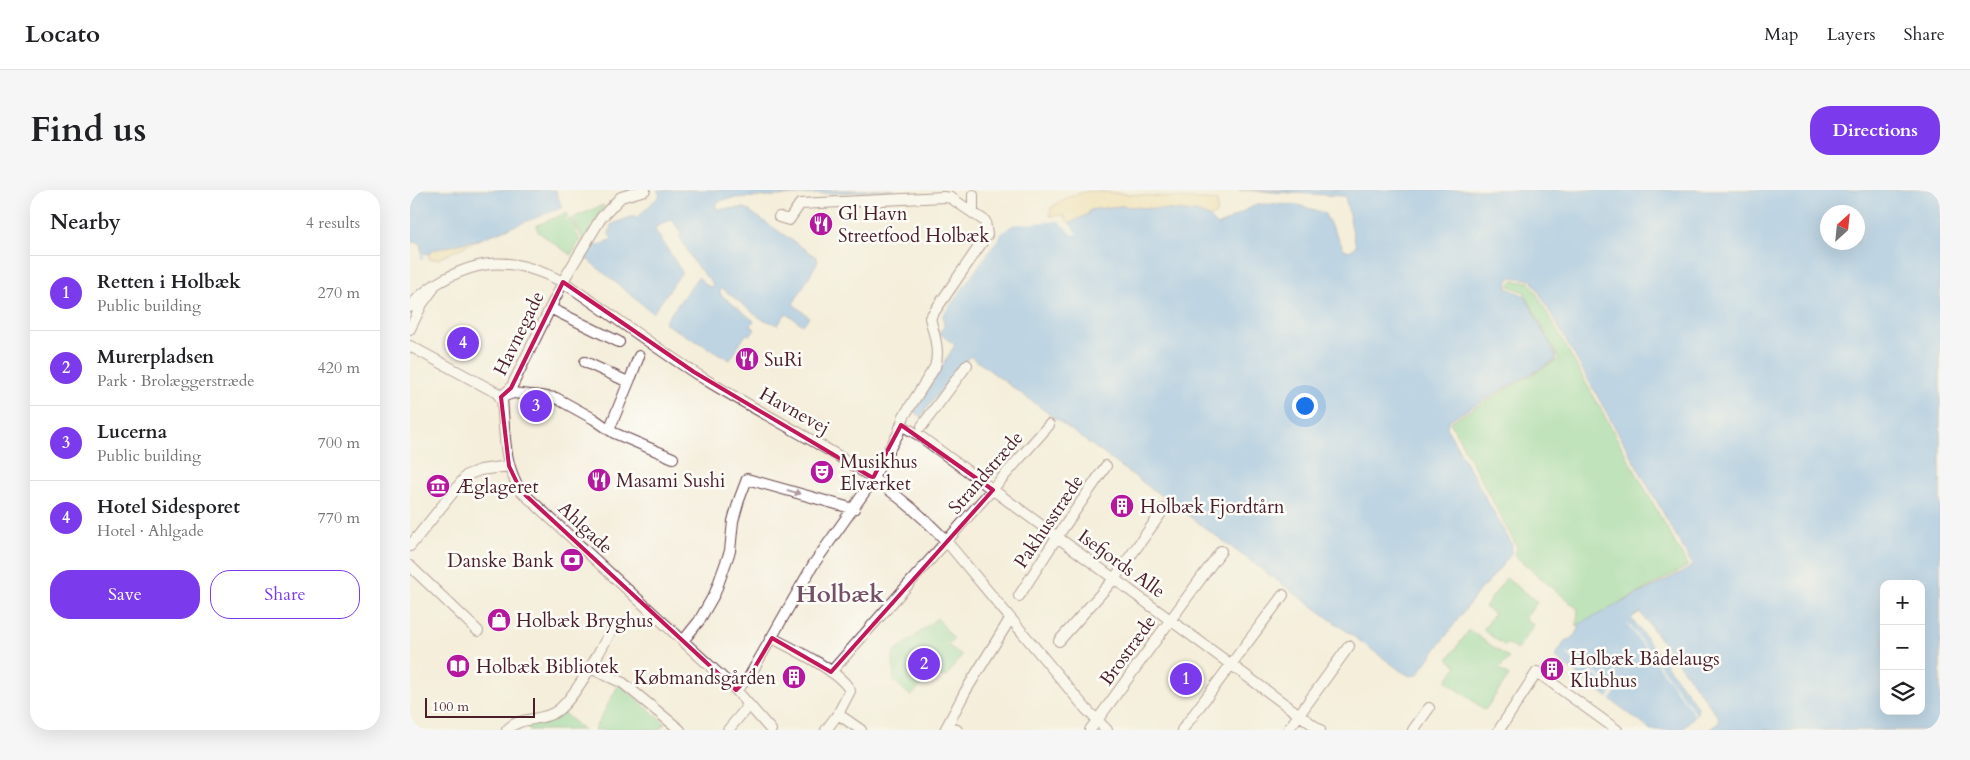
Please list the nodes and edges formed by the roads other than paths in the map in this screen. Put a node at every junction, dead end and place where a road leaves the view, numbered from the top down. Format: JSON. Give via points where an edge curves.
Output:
{"nodes":[{"id":1,"x":643,"y":191,"type":"edge"},
{"id":2,"x":973,"y":195,"type":"dead end"},
{"id":3,"x":973,"y":212,"type":"junction"},
{"id":4,"x":779,"y":217,"type":"dead end"},
{"id":5,"x":563,"y":282,"type":"junction"},
{"id":6,"x":437,"y":284,"type":"junction"},
{"id":7,"x":410,"y":307,"type":"edge"},
{"id":8,"x":550,"y":308,"type":"junction"},
{"id":9,"x":410,"y":329,"type":"edge"},
{"id":10,"x":619,"y":342,"type":"dead end"},
{"id":11,"x":410,"y":346,"type":"edge"},
{"id":12,"x":639,"y":356,"type":"dead end"},
{"id":13,"x":585,"y":362,"type":"dead end"},
{"id":14,"x":968,"y":365,"type":"dead end"},
{"id":15,"x":629,"y":379,"type":"junction"},
{"id":16,"x":501,"y":397,"type":"junction"},
{"id":17,"x":901,"y":425,"type":"junction"},
{"id":18,"x":1049,"y":425,"type":"dead end"},
{"id":19,"x":922,"y":426,"type":"dead end"},
{"id":20,"x":609,"y":430,"type":"junction"},
{"id":21,"x":673,"y":458,"type":"dead end"},
{"id":22,"x":509,"y":466,"type":"junction"},
{"id":23,"x":1106,"y":466,"type":"dead end"},
{"id":24,"x":873,"y":478,"type":"junction"},
{"id":25,"x":993,"y":490,"type":"junction"},
{"id":26,"x":854,"y":509,"type":"junction"},
{"id":27,"x":1164,"y":509,"type":"dead end"},
{"id":28,"x":1056,"y":536,"type":"junction"},
{"id":29,"x":946,"y":542,"type":"junction"},
{"id":30,"x":410,"y":546,"type":"edge"},
{"id":31,"x":1221,"y":551,"type":"dead end"},
{"id":32,"x":410,"y":566,"type":"edge"},
{"id":33,"x":1114,"y":579,"type":"junction"},
{"id":34,"x":1283,"y":595,"type":"dead end"},
{"id":35,"x":1019,"y":596,"type":"dead end"},
{"id":36,"x":1010,"y":619,"type":"junction"},
{"id":37,"x":1170,"y":620,"type":"junction"},
{"id":38,"x":613,"y":627,"type":"dead end"},
{"id":39,"x":478,"y":631,"type":"dead end"},
{"id":40,"x":772,"y":638,"type":"junction"},
{"id":41,"x":683,"y":641,"type":"junction"},
{"id":42,"x":1059,"y":641,"type":"dead end"},
{"id":43,"x":1350,"y":646,"type":"dead end"},
{"id":44,"x":1230,"y":665,"type":"junction"},
{"id":45,"x":590,"y":668,"type":"junction"},
{"id":46,"x":831,"y":672,"type":"junction"},
{"id":47,"x":736,"y":690,"type":"junction"},
{"id":48,"x":749,"y":705,"type":"junction"},
{"id":49,"x":1429,"y":708,"type":"dead end"},
{"id":50,"x":838,"y":714,"type":"junction"},
{"id":51,"x":1300,"y":714,"type":"junction"},
{"id":52,"x":1097,"y":721,"type":"junction"},
{"id":53,"x":950,"y":728,"type":"edge"},
{"id":54,"x":507,"y":730,"type":"edge"},
{"id":55,"x":680,"y":730,"type":"edge"},
{"id":56,"x":728,"y":730,"type":"edge"},
{"id":57,"x":771,"y":730,"type":"edge"},
{"id":58,"x":826,"y":730,"type":"edge"},
{"id":59,"x":861,"y":730,"type":"edge"},
{"id":60,"x":1090,"y":730,"type":"edge"},
{"id":61,"x":1107,"y":730,"type":"edge"},
{"id":62,"x":1182,"y":730,"type":"edge"},
{"id":63,"x":1288,"y":730,"type":"edge"},
{"id":64,"x":1320,"y":730,"type":"edge"},
{"id":65,"x":1413,"y":730,"type":"edge"},
{"id":66,"x":1498,"y":730,"type":"edge"},
{"id":67,"x":1617,"y":730,"type":"edge"}],
"edges":[{"from":1,"to":5,"type":"street","via":[[621,197],[601,218]]},
{"from":2,"to":3,"type":"street"},
{"from":3,"to":4,"type":"street","via":[[944,197],[800,204],[789,220]]},
{"from":3,"to":17,"type":"street","via":[[985,221],[987,234],[930,318],[940,347],[935,367]]},
{"from":5,"to":6,"type":"street","name":"Havnevej","via":[[543,271],[505,263],[469,268]]},
{"from":5,"to":8,"type":"street","name":"Havnegade"},
{"from":5,"to":24,"type":"street","name":"Havnevej","via":[[694,372],[816,441]]},
{"from":6,"to":7,"type":"street","name":"Havnevej","via":[[421,294]]},
{"from":6,"to":9,"type":"street","name":"Havnevej"},
{"from":8,"to":10,"type":"street"},
{"from":8,"to":16,"type":"street","name":"Havnegade","via":[[511,388]]},
{"from":11,"to":16,"type":"street","via":[[493,389]]},
{"from":12,"to":15,"type":"street"},
{"from":13,"to":15,"type":"street"},
{"from":14,"to":19,"type":"street"},
{"from":15,"to":20,"type":"street"},
{"from":16,"to":20,"type":"street","via":[[513,393],[556,398]]},
{"from":16,"to":22,"type":"street","name":"Ahlgade"},
{"from":17,"to":24,"type":"street"},
{"from":17,"to":25,"type":"street","name":"Isefjords Alle"},
{"from":18,"to":25,"type":"street","name":"Strandstræde"},
{"from":20,"to":21,"type":"street"},
{"from":22,"to":30,"type":"street","via":[[467,475]]},
{"from":22,"to":41,"type":"street","name":"Ahlgade","via":[[522,491]]},
{"from":23,"to":28,"type":"street","name":"Pakhusstræde"},
{"from":24,"to":26,"type":"street"},
{"from":24,"to":29,"type":"street","name":"Havnevej","via":[[917,511]]},
{"from":25,"to":28,"type":"street","name":"Isefjords Alle"},
{"from":25,"to":29,"type":"street","name":"Strandstræde"},
{"from":26,"to":40,"type":"street","via":[[813,565]]},
{"from":41,"to":26,"type":"street","one_way":true,"via":[[699,621],[714,593],[730,551],[733,521],[747,478]]},
{"from":27,"to":33,"type":"street"},
{"from":28,"to":33,"type":"street","name":"Isefjords Alle"},
{"from":28,"to":35,"type":"street","name":"Pakhusstræde"},
{"from":29,"to":36,"type":"street","name":"Havnevej"},
{"from":29,"to":46,"type":"street","name":"Strandstræde"},
{"from":31,"to":37,"type":"street","name":"Brostræde"},
{"from":32,"to":39,"type":"street"},
{"from":33,"to":37,"type":"street","name":"Isefjords Alle"},
{"from":33,"to":42,"type":"street"},
{"from":34,"to":44,"type":"street"},
{"from":36,"to":52,"type":"street","name":"Havnevej"},
{"from":36,"to":53,"type":"street","via":[[965,692]]},
{"from":37,"to":44,"type":"street","name":"Isefjords Alle"},
{"from":37,"to":52,"type":"street","name":"Brostræde"},
{"from":38,"to":45,"type":"street"},
{"from":40,"to":46,"type":"street"},
{"from":40,"to":47,"type":"street","via":[[749,678]]},
{"from":41,"to":47,"type":"street","name":"Ahlgade"},
{"from":43,"to":51,"type":"street"},
{"from":44,"to":51,"type":"street","name":"Isefjords Alle"},
{"from":44,"to":62,"type":"street"},
{"from":45,"to":54,"type":"street","via":[[558,711],[517,723]]},
{"from":45,"to":55,"type":"street","via":[[623,683]]},
{"from":46,"to":50,"type":"street","via":[[847,684],[850,691]]},
{"from":47,"to":48,"type":"street","name":"Ahlgade"},
{"from":48,"to":56,"type":"street"},
{"from":48,"to":57,"type":"street","name":"Ahlgade"},
{"from":49,"to":65,"type":"street"},
{"from":50,"to":58,"type":"street"},
{"from":50,"to":59,"type":"street"},
{"from":51,"to":63,"type":"street"},
{"from":51,"to":64,"type":"street","name":"Isefjords Alle"},
{"from":52,"to":60,"type":"street","name":"Brostræde"},
{"from":52,"to":61,"type":"street","name":"Havnevej"},
{"from":66,"to":67,"type":"street","via":[[1537,672]]}]}
